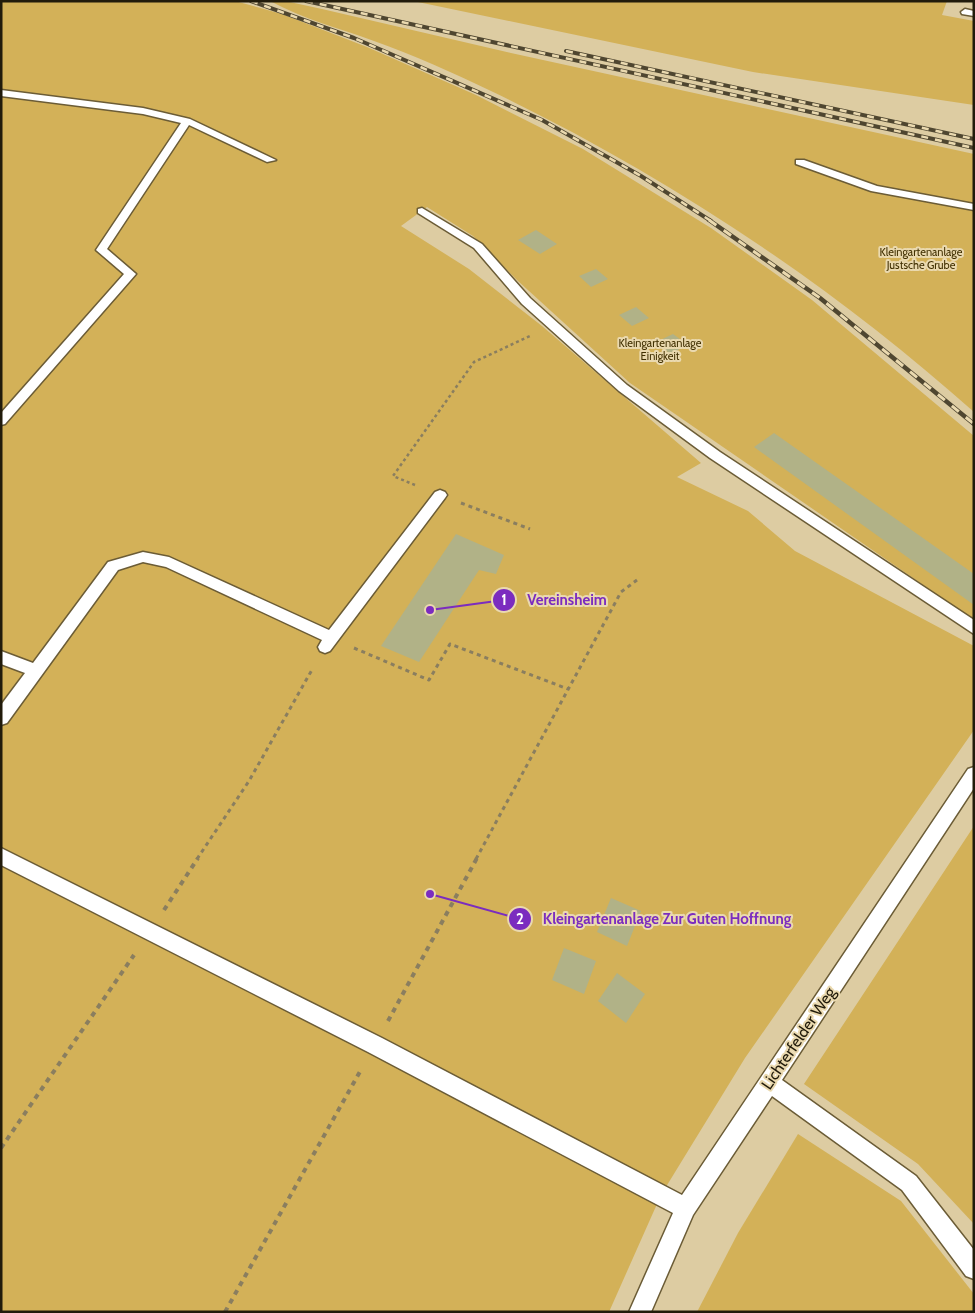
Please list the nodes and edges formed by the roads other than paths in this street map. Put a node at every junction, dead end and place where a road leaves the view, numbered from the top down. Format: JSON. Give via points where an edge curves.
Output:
{"nodes":[{"id":1,"x":1,"y":93,"type":"edge"},
{"id":2,"x":187,"y":121,"type":"junction"},
{"id":3,"x":271,"y":160,"type":"dead end"},
{"id":4,"x":800,"y":162,"type":"dead end"},
{"id":5,"x":974,"y":208,"type":"edge"},
{"id":6,"x":422,"y":211,"type":"dead end"},
{"id":7,"x":1,"y":422,"type":"edge"},
{"id":8,"x":440,"y":495,"type":"dead end"},
{"id":9,"x":974,"y":628,"type":"edge"},
{"id":10,"x":1,"y":657,"type":"edge"},
{"id":11,"x":36,"y":671,"type":"junction"},
{"id":12,"x":1,"y":718,"type":"edge"},
{"id":13,"x":974,"y":774,"type":"edge"},
{"id":14,"x":1,"y":856,"type":"edge"},
{"id":15,"x":768,"y":1082,"type":"junction"},
{"id":16,"x":686,"y":1208,"type":"junction"},
{"id":17,"x":974,"y":1268,"type":"edge"},
{"id":18,"x":640,"y":1312,"type":"edge"}],
"edges":[{"from":1,"to":2,"type":"lane","via":[[143,111]]},
{"from":2,"to":3,"type":"lane"},
{"from":2,"to":7,"type":"lane","via":[[101,250],[130,274]]},
{"from":4,"to":5,"type":"lane","via":[[875,189]]},
{"from":6,"to":9,"type":"lane","via":[[478,246],[526,301],[623,388],[714,455]]},
{"from":8,"to":11,"type":"lane","via":[[329,643],[169,562],[144,557],[113,566]]},
{"from":10,"to":11,"type":"lane"},
{"from":11,"to":12,"type":"lane"},
{"from":13,"to":15,"type":"lane","name":"Lichterfelder Weg"},
{"from":14,"to":16,"type":"lane","via":[[375,1045]]},
{"from":15,"to":16,"type":"lane","name":"Lichterfelder Weg"},
{"from":15,"to":17,"type":"lane","via":[[909,1183]]},
{"from":16,"to":18,"type":"lane","name":"Lichterfelder Weg"}]}
